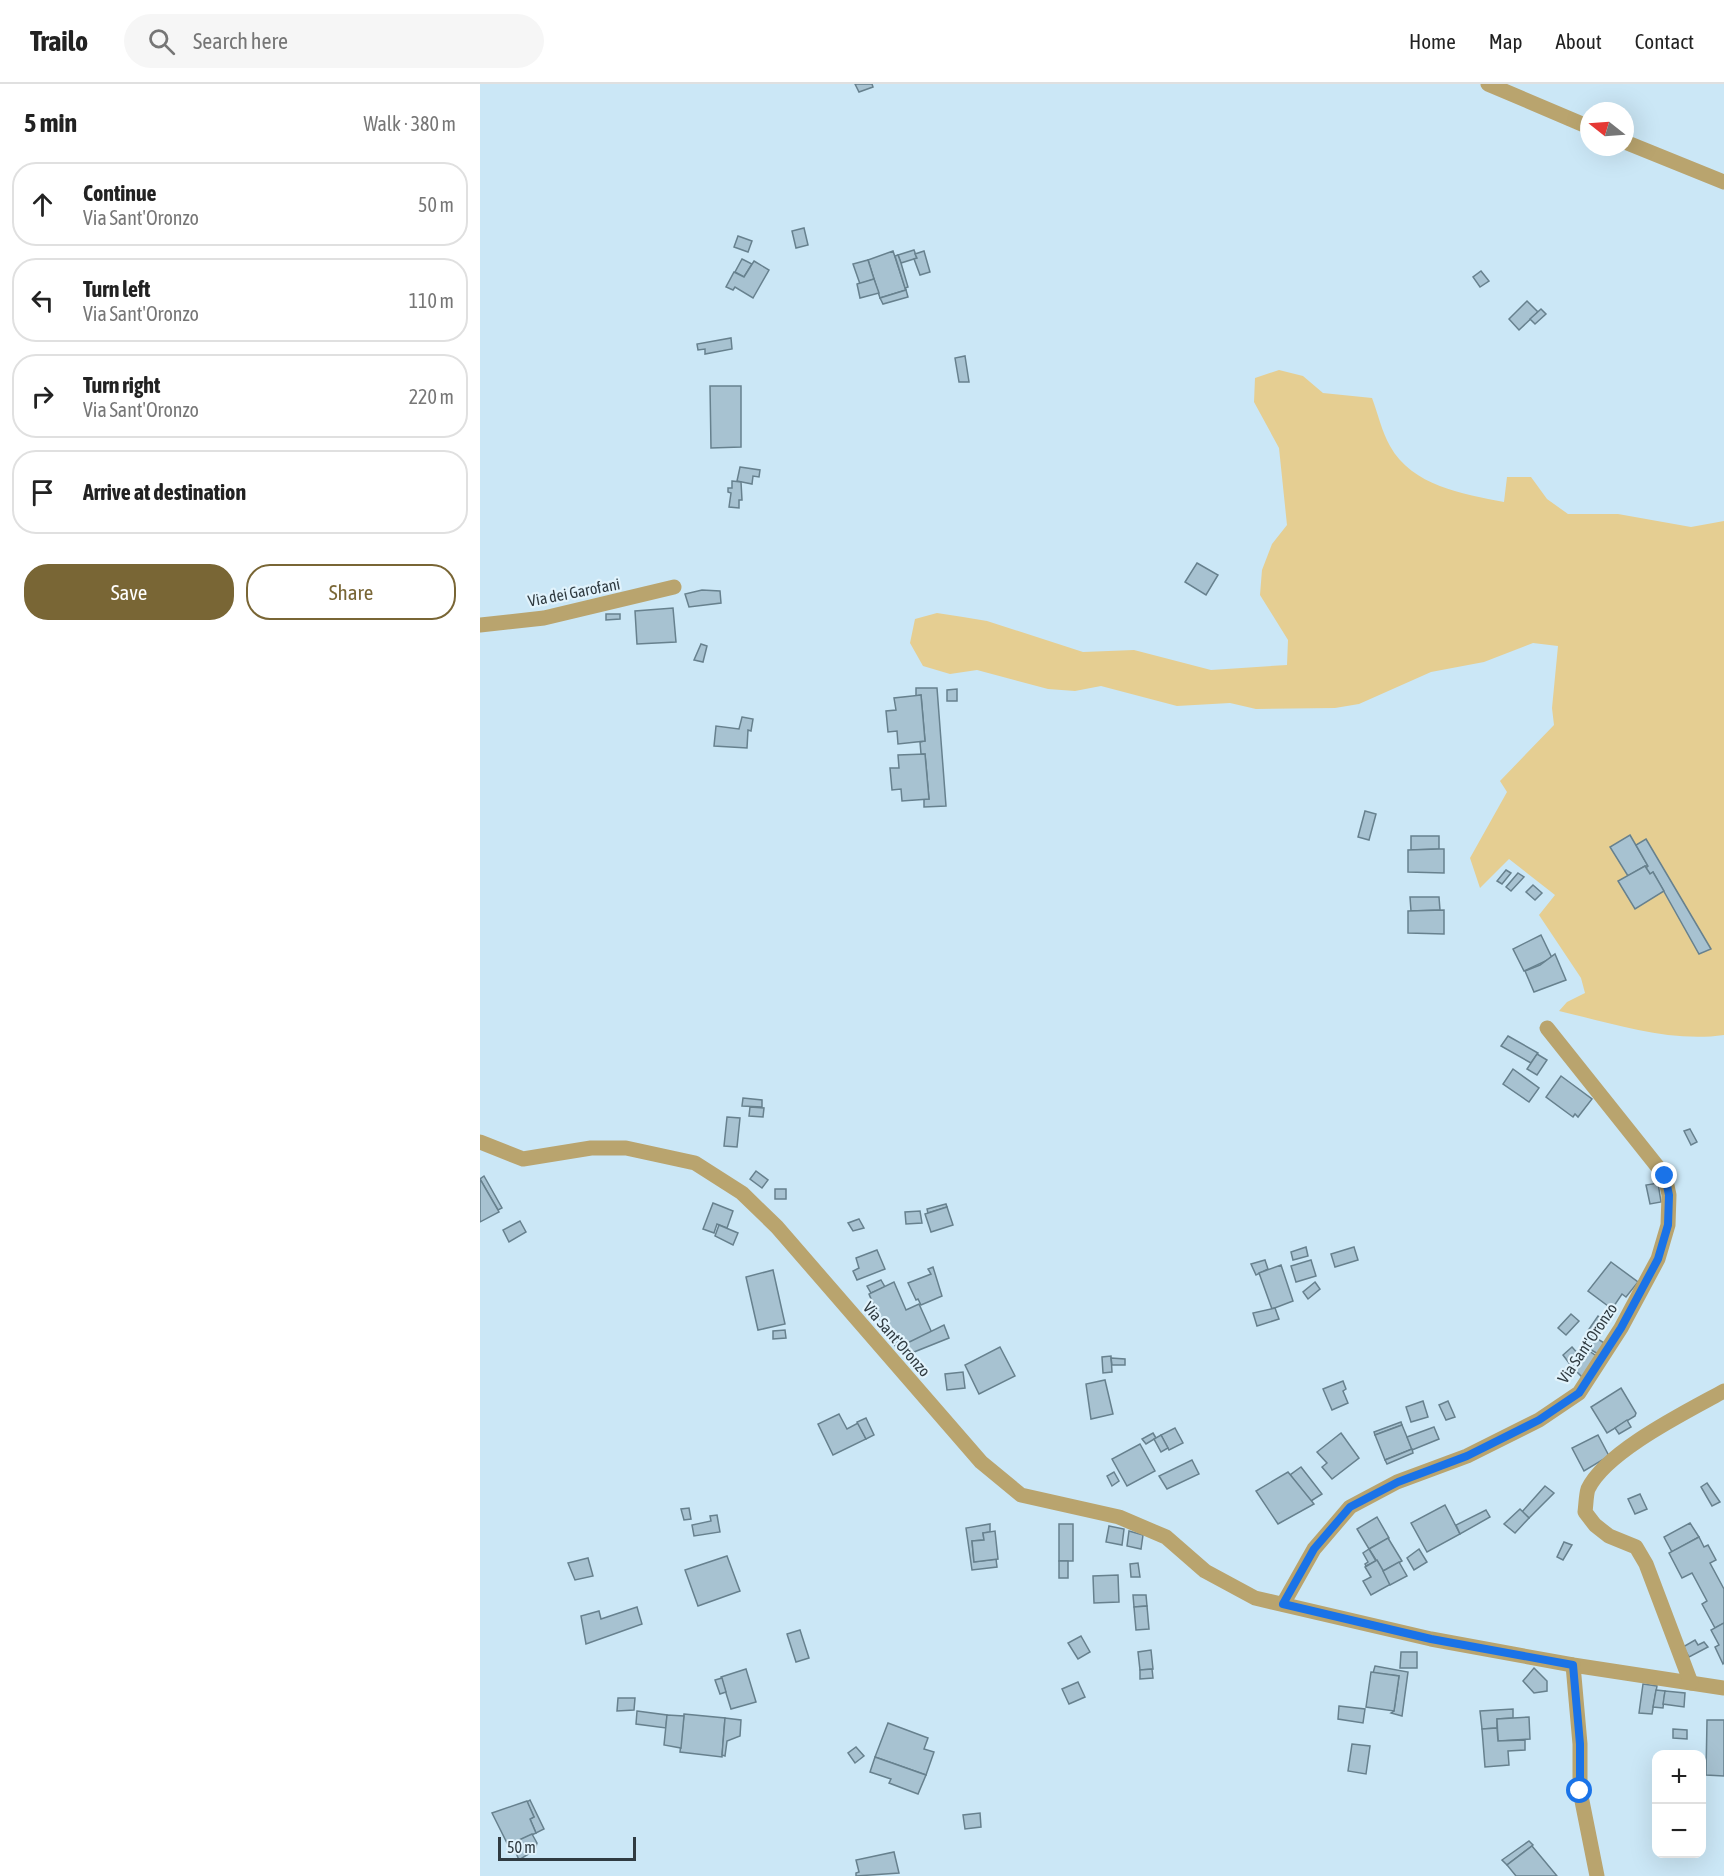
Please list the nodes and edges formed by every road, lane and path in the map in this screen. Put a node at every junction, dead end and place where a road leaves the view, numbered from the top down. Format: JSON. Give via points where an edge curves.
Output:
{"nodes":[{"id":1,"x":1488,"y":84,"type":"edge"},
{"id":2,"x":1580,"y":123,"type":"edge"},
{"id":3,"x":1634,"y":146,"type":"edge"},
{"id":4,"x":1724,"y":182,"type":"edge"},
{"id":5,"x":674,"y":587,"type":"dead end"},
{"id":6,"x":480,"y":625,"type":"edge"},
{"id":7,"x":1547,"y":1028,"type":"dead end"},
{"id":8,"x":480,"y":1142,"type":"edge"},
{"id":9,"x":1724,"y":1391,"type":"edge"},
{"id":10,"x":1283,"y":1604,"type":"junction"},
{"id":11,"x":1573,"y":1665,"type":"junction"},
{"id":12,"x":1691,"y":1683,"type":"junction"},
{"id":13,"x":1724,"y":1688,"type":"edge"},
{"id":14,"x":1597,"y":1876,"type":"edge"}],
"edges":[{"from":1,"to":2,"type":"street"},
{"from":3,"to":4,"type":"street"},
{"from":5,"to":6,"type":"street","name":"Via dei Garofani","via":[[544,618]]},
{"from":7,"to":10,"type":"street","name":"Via Sant'Oronzo","via":[[1665,1176],[1668,1225],[1658,1259],[1621,1328],[1579,1393],[1467,1456],[1398,1482],[1350,1507],[1314,1549]]},
{"from":8,"to":10,"type":"street","name":"Via Sant'Oronzo","via":[[523,1159],[591,1148],[626,1148],[695,1163],[742,1193],[777,1227],[981,1462],[1004,1483],[1021,1495],[1119,1517],[1166,1536],[1205,1571],[1232,1587],[1255,1598]]},
{"from":9,"to":12,"type":"street","via":[[1610,1462],[1588,1489],[1585,1512],[1609,1536],[1636,1547]]},
{"from":10,"to":11,"type":"street","name":"Via Sant'Oronzo","via":[[1431,1639]]},
{"from":11,"to":12,"type":"street","name":"Via Sant'Oronzo"},
{"from":11,"to":14,"type":"street","via":[[1580,1791]]},
{"from":12,"to":13,"type":"street","name":"Via Sant'Oronzo"}]}
